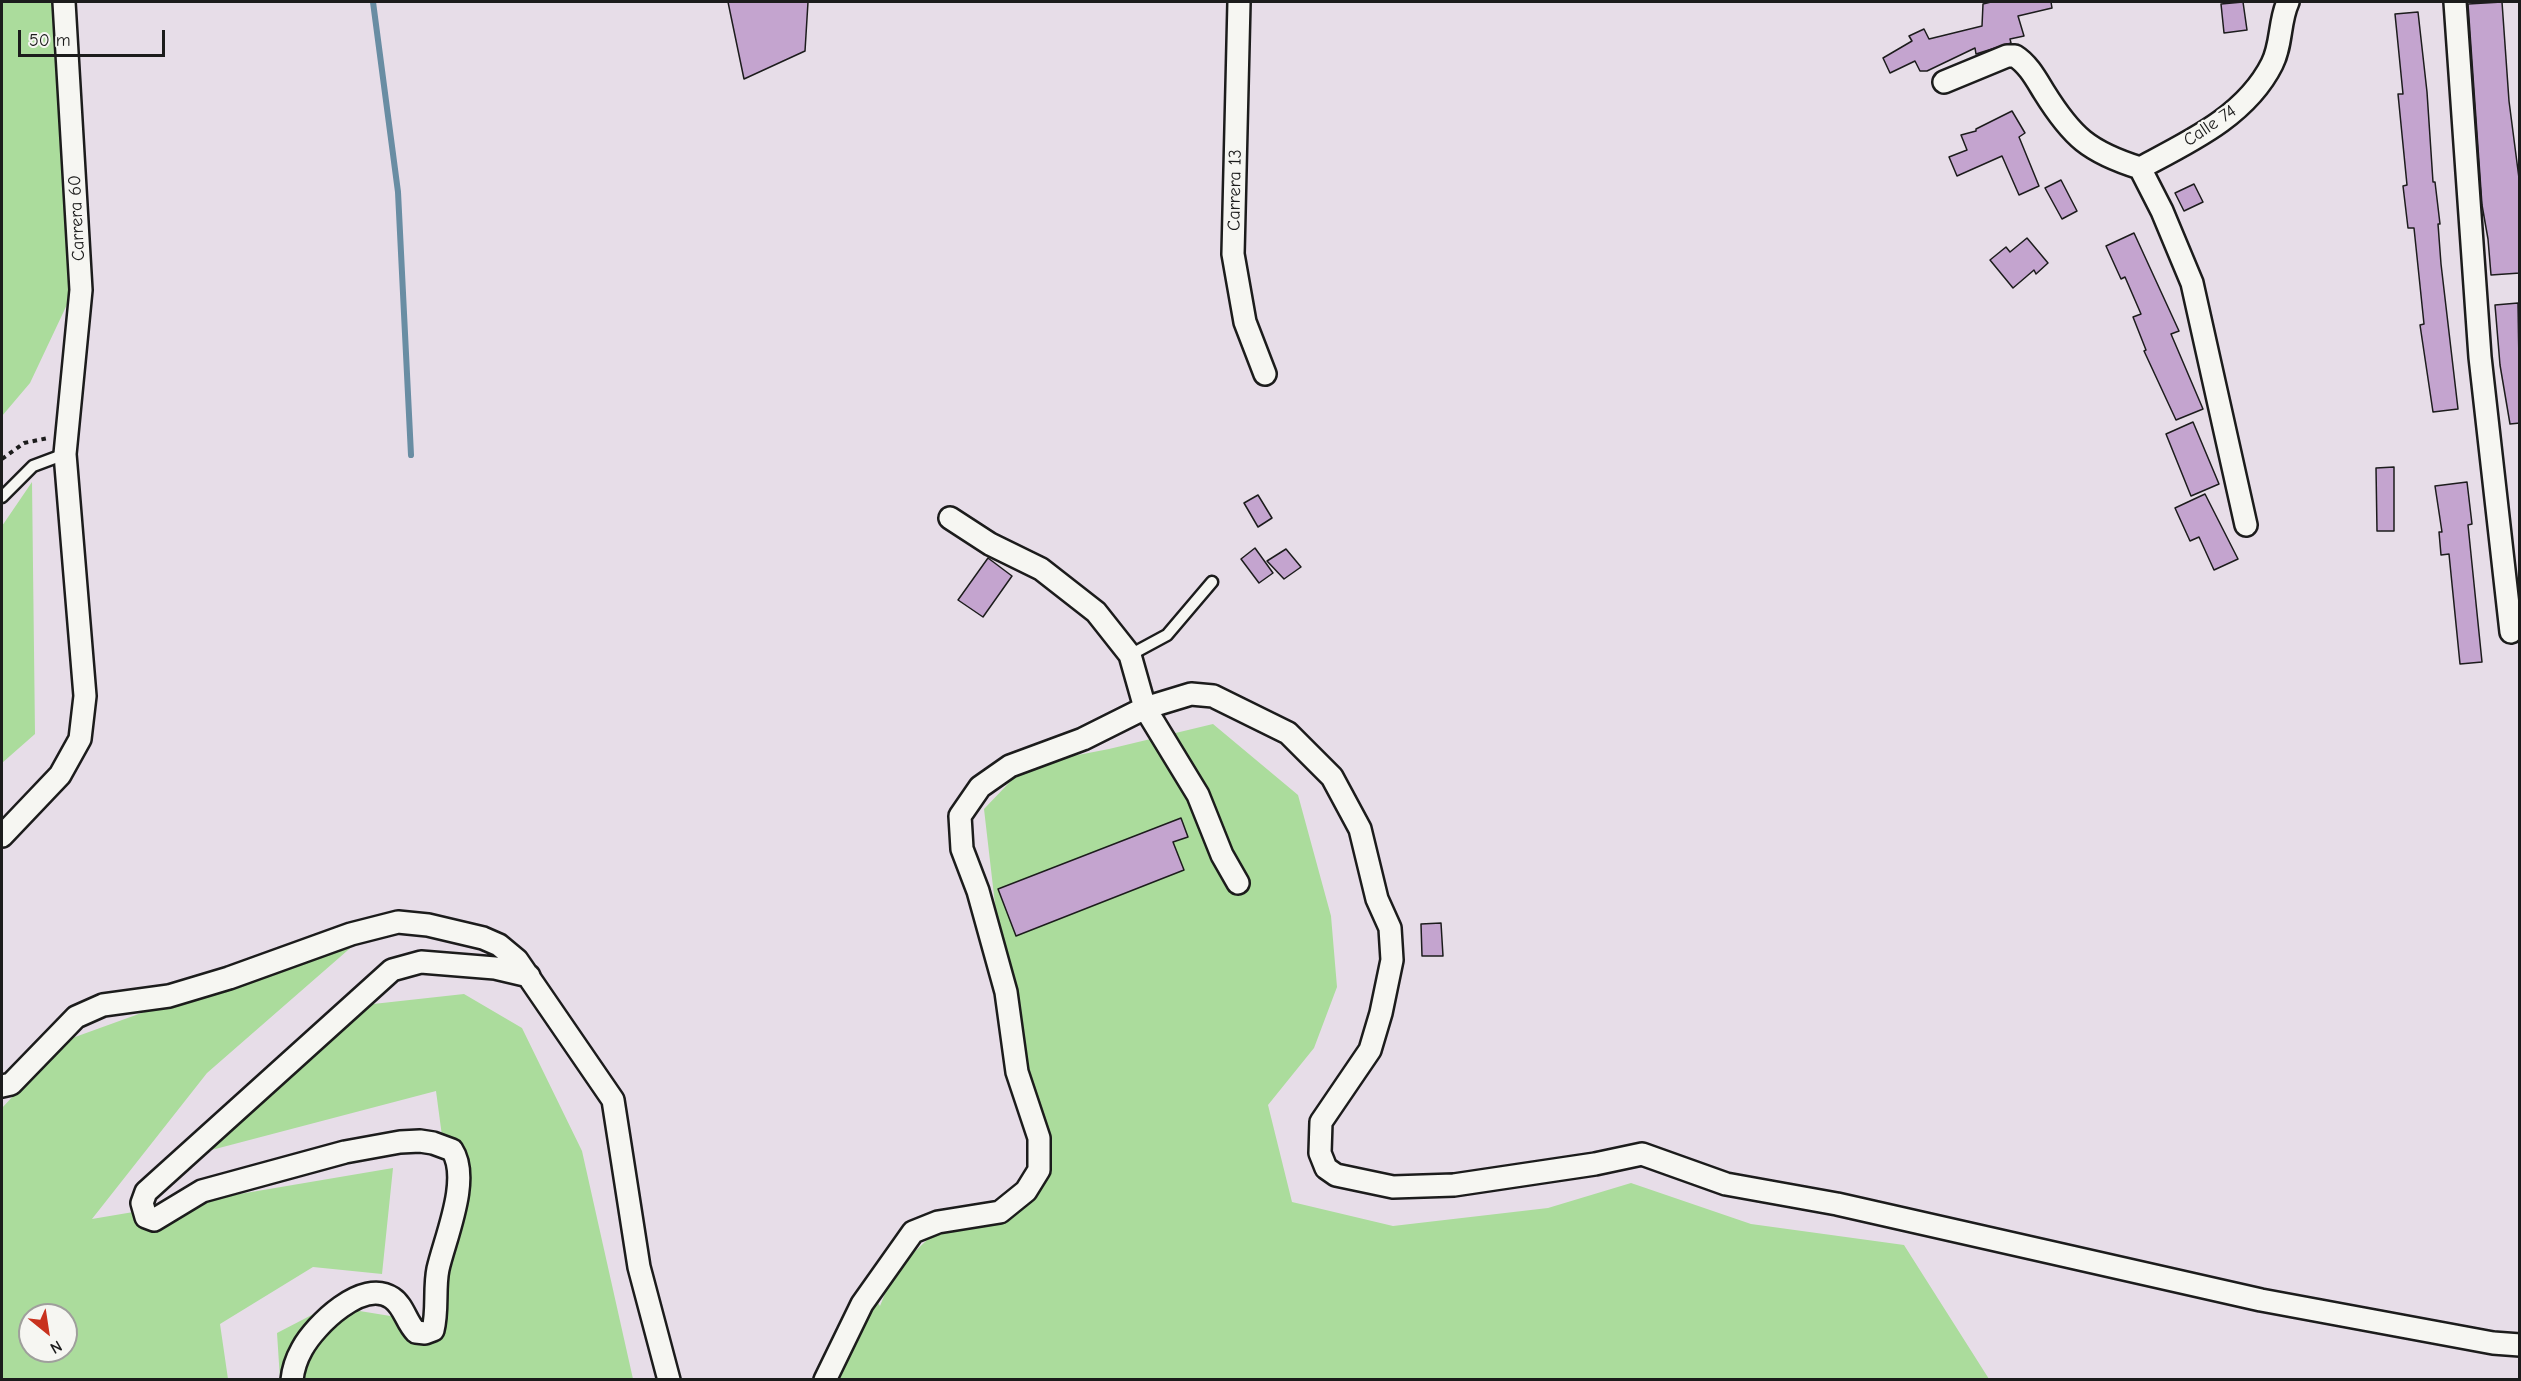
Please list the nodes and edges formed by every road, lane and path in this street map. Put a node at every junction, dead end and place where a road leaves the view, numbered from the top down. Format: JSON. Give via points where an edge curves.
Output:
{"nodes":[{"id":1,"x":64,"y":2,"type":"edge"},
{"id":2,"x":1239,"y":2,"type":"edge"},
{"id":3,"x":2288,"y":2,"type":"edge"},
{"id":4,"x":2455,"y":2,"type":"edge"},
{"id":5,"x":1944,"y":82,"type":"dead end"},
{"id":6,"x":2140,"y":168,"type":"junction"},
{"id":7,"x":1265,"y":374,"type":"dead end"},
{"id":8,"x":66,"y":444,"type":"junction"},
{"id":9,"x":2,"y":459,"type":"edge"},
{"id":10,"x":2,"y":497,"type":"edge"},
{"id":11,"x":950,"y":518,"type":"dead end"},
{"id":12,"x":2246,"y":525,"type":"dead end"},
{"id":13,"x":1212,"y":582,"type":"dead end"},
{"id":14,"x":2511,"y":632,"type":"dead end"},
{"id":15,"x":1130,"y":655,"type":"junction"},
{"id":16,"x":1145,"y":708,"type":"junction"},
{"id":17,"x":2,"y":836,"type":"edge"},
{"id":18,"x":1238,"y":883,"type":"dead end"},
{"id":19,"x":529,"y":976,"type":"junction"},
{"id":20,"x":2,"y":1086,"type":"edge"},
{"id":21,"x":2520,"y":1345,"type":"edge"},
{"id":22,"x":292,"y":1380,"type":"edge"},
{"id":23,"x":669,"y":1380,"type":"edge"},
{"id":24,"x":825,"y":1380,"type":"edge"}],
"edges":[{"from":1,"to":8,"type":"street","name":"Carrera 60","via":[[81,290]]},
{"from":2,"to":7,"type":"street","name":"Carrera 13","via":[[1233,254],[1245,322]]},
{"from":3,"to":6,"type":"street","name":"Calle 74","via":[[2273,63],[2240,108]]},
{"from":4,"to":14,"type":"street","via":[[2480,357]]},
{"from":5,"to":6,"type":"street","via":[[2015,56],[2030,70],[2060,118],[2080,140],[2110,159]]},
{"from":6,"to":12,"type":"street","via":[[2192,283]]},
{"from":8,"to":9,"type":"path","via":[[24,443]]},
{"from":8,"to":10,"type":"lane","via":[[33,466]]},
{"from":8,"to":17,"type":"street","name":"Carrera 60","via":[[84,662],[80,739],[60,775]]},
{"from":11,"to":15,"type":"street","via":[[990,544],[1041,569],[1096,612]]},
{"from":13,"to":15,"type":"lane","via":[[1167,635]]},
{"from":15,"to":16,"type":"street"},
{"from":16,"to":18,"type":"street","via":[[1198,795]]},
{"from":16,"to":21,"type":"street","via":[[1191,694],[1214,696],[1288,732],[1332,777],[1360,829],[1377,899],[1390,928],[1392,960],[1370,1050],[1321,1122],[1320,1153],[1326,1168],[1336,1175],[1393,1187],[1454,1185],[1642,1154],[1726,1184],[1837,1204],[2261,1300]]},
{"from":16,"to":24,"type":"street","via":[[1083,739],[1010,766],[980,787],[960,816],[962,849],[1006,992],[1017,1072],[1039,1138],[1039,1170],[1026,1191],[1000,1212],[938,1222],[914,1232],[862,1304]]},
{"from":19,"to":20,"type":"street","via":[[518,960],[483,938],[398,922],[351,934],[169,996],[103,1005],[76,1017],[11,1084]]},
{"from":19,"to":22,"type":"street","via":[[495,968],[421,963],[392,970],[146,1192],[142,1208],[146,1217],[154,1220],[202,1191],[345,1152],[420,1141],[452,1150],[458,1166],[456,1208],[438,1269],[433,1330],[416,1332],[392,1298],[371,1293],[359,1296],[317,1329],[302,1348]]},
{"from":19,"to":23,"type":"street","via":[[613,1100],[639,1267]]}]}
